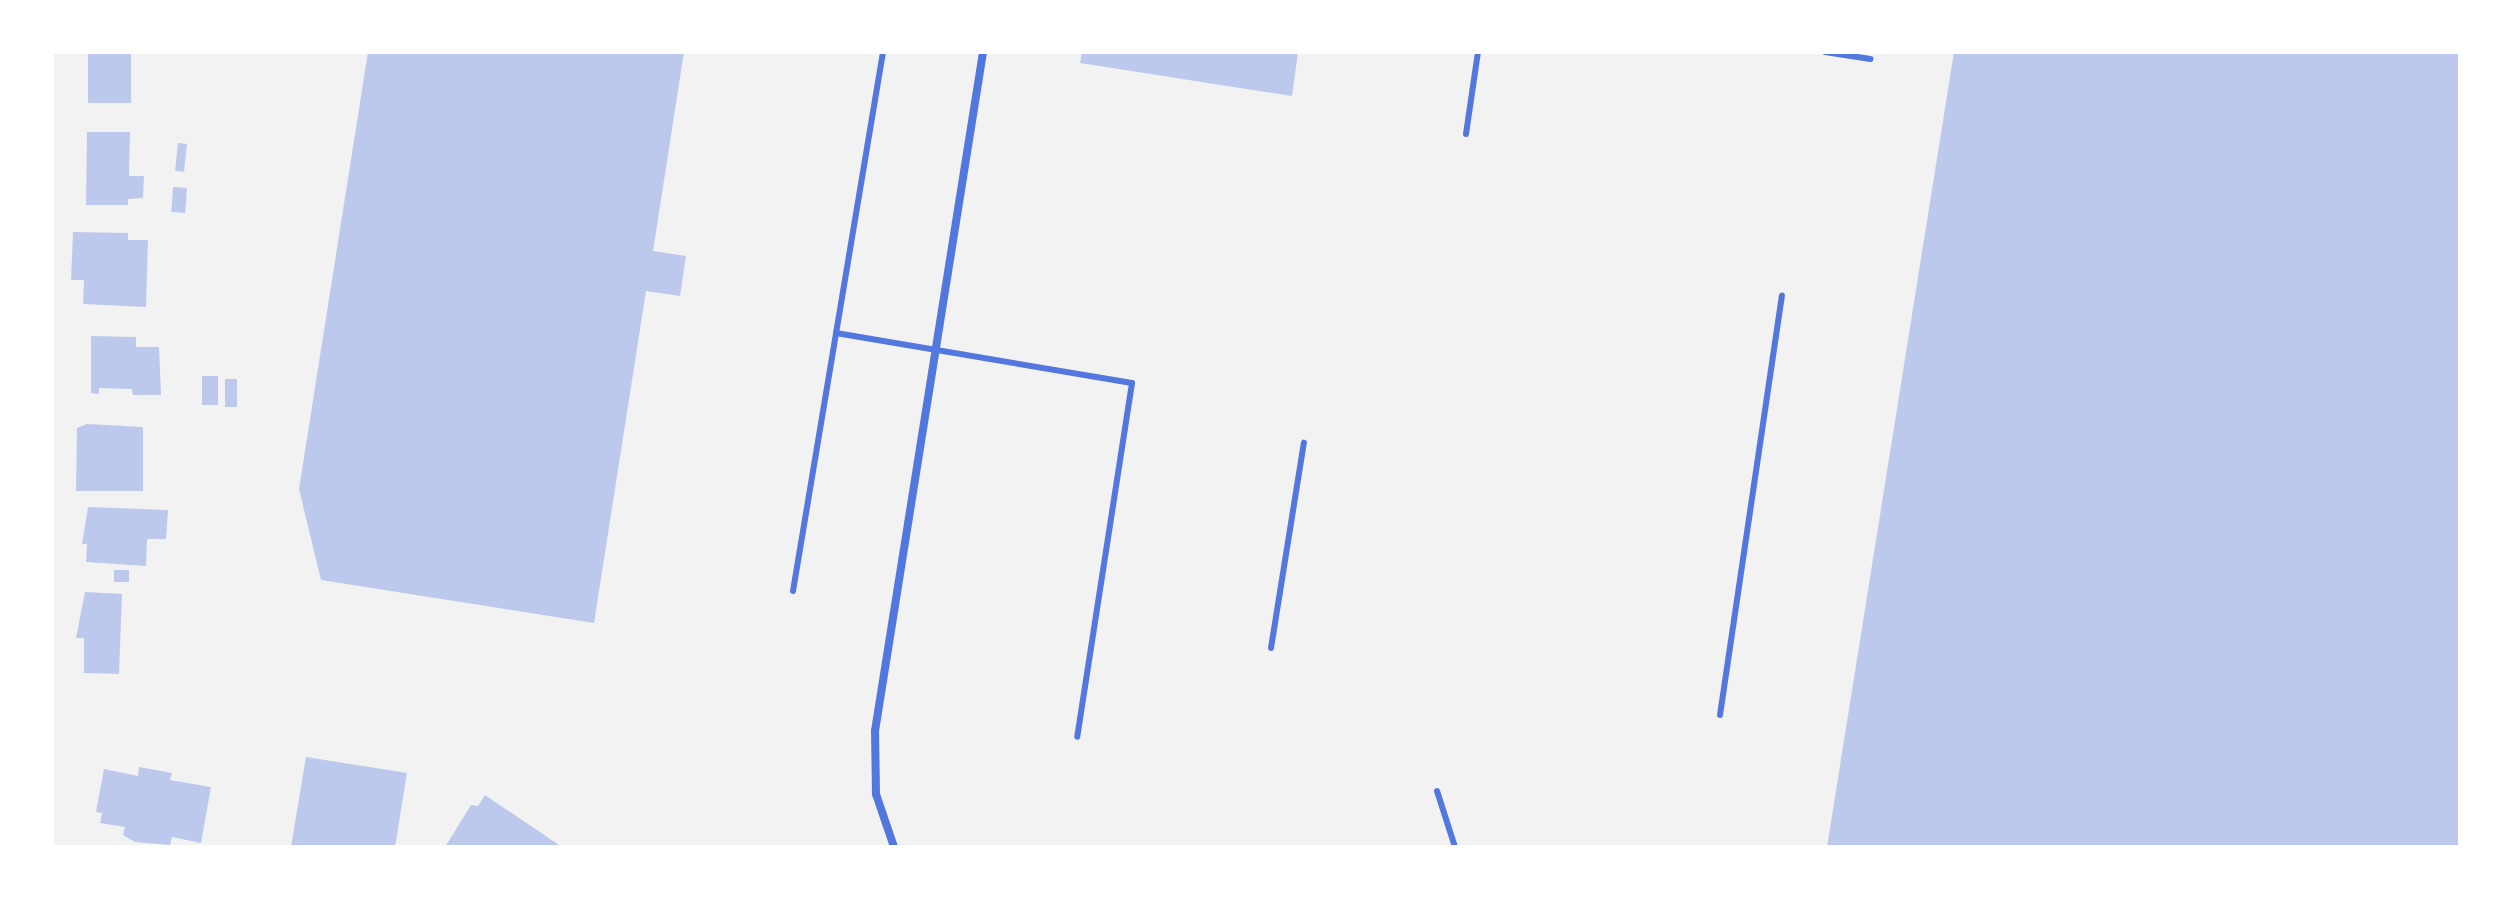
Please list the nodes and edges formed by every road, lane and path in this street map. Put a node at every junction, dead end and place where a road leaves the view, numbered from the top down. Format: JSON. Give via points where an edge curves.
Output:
{"nodes":[{"id":1,"x":883,"y":52,"type":"edge"},
{"id":2,"x":983,"y":52,"type":"edge"},
{"id":3,"x":1478,"y":52,"type":"edge"},
{"id":4,"x":1825,"y":52,"type":"edge"},
{"id":5,"x":1870,"y":59,"type":"dead end"},
{"id":6,"x":1466,"y":134,"type":"dead end"},
{"id":7,"x":1782,"y":296,"type":"dead end"},
{"id":8,"x":836,"y":333,"type":"junction"},
{"id":9,"x":934,"y":351,"type":"junction"},
{"id":10,"x":1304,"y":443,"type":"dead end"},
{"id":11,"x":793,"y":591,"type":"dead end"},
{"id":12,"x":1271,"y":648,"type":"dead end"},
{"id":13,"x":1720,"y":715,"type":"dead end"},
{"id":14,"x":1077,"y":737,"type":"dead end"},
{"id":15,"x":1437,"y":791,"type":"dead end"},
{"id":16,"x":894,"y":847,"type":"edge"},
{"id":17,"x":1455,"y":847,"type":"edge"}],
"edges":[{"from":1,"to":8,"type":"lane"},
{"from":2,"to":9,"type":"street"},
{"from":3,"to":6,"type":"lane"},
{"from":4,"to":5,"type":"lane"},
{"from":7,"to":13,"type":"lane"},
{"from":8,"to":9,"type":"lane"},
{"from":8,"to":11,"type":"lane"},
{"from":9,"to":14,"type":"lane","via":[[1132,383]]},
{"from":9,"to":16,"type":"street","via":[[875,731],[876,794]]},
{"from":10,"to":12,"type":"lane"},
{"from":15,"to":17,"type":"lane"}]}
